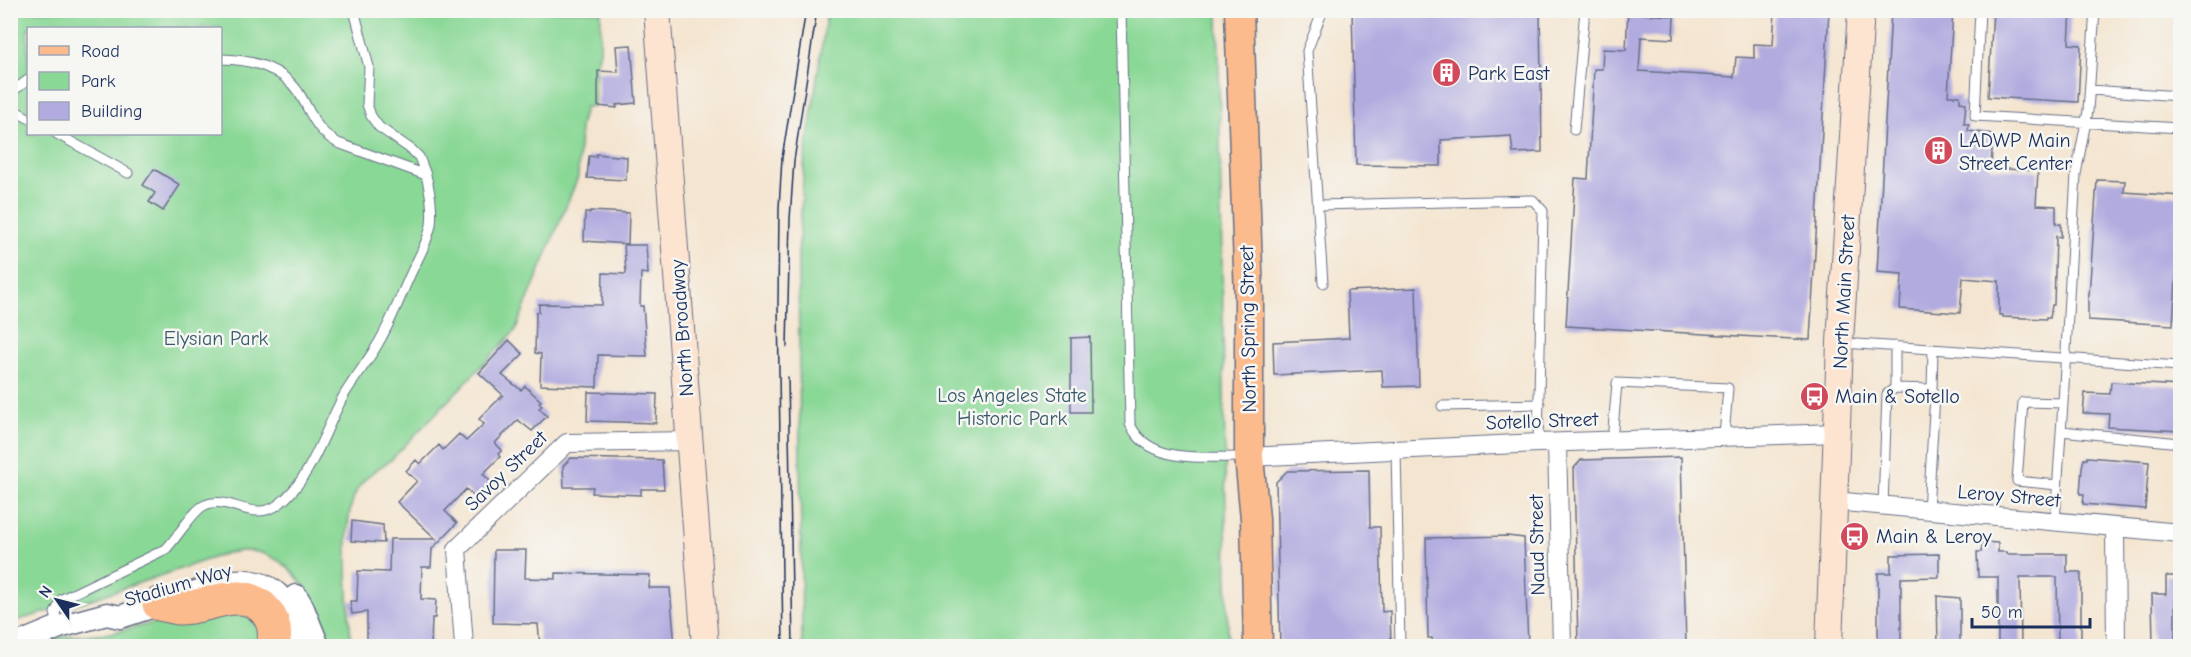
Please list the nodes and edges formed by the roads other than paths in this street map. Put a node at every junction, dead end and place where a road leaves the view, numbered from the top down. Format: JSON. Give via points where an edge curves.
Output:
{"nodes":[{"id":1,"x":354,"y":10,"type":"edge"},
{"id":2,"x":657,"y":10,"type":"edge"},
{"id":3,"x":1121,"y":10,"type":"edge"},
{"id":4,"x":1239,"y":10,"type":"edge"},
{"id":5,"x":1323,"y":10,"type":"edge"},
{"id":6,"x":1585,"y":10,"type":"edge"},
{"id":7,"x":1861,"y":10,"type":"edge"},
{"id":8,"x":1980,"y":10,"type":"edge"},
{"id":9,"x":2095,"y":10,"type":"edge"},
{"id":10,"x":222,"y":59,"type":"edge"},
{"id":11,"x":27,"y":81,"type":"edge"},
{"id":12,"x":2090,"y":90,"type":"junction"},
{"id":13,"x":10,"y":93,"type":"edge"},
{"id":14,"x":2181,"y":96,"type":"edge"},
{"id":15,"x":10,"y":105,"type":"edge"},
{"id":16,"x":27,"y":117,"type":"edge"},
{"id":17,"x":2086,"y":122,"type":"junction"},
{"id":18,"x":2181,"y":128,"type":"edge"},
{"id":19,"x":1574,"y":130,"type":"dead end"},
{"id":20,"x":59,"y":135,"type":"edge"},
{"id":21,"x":128,"y":173,"type":"dead end"},
{"id":22,"x":426,"y":175,"type":"junction"},
{"id":23,"x":1318,"y":205,"type":"junction"},
{"id":24,"x":1323,"y":283,"type":"dead end"},
{"id":25,"x":1840,"y":342,"type":"junction"},
{"id":26,"x":1895,"y":346,"type":"junction"},
{"id":27,"x":1933,"y":349,"type":"junction"},
{"id":28,"x":2066,"y":358,"type":"junction"},
{"id":29,"x":2181,"y":366,"type":"edge"},
{"id":30,"x":1895,"y":388,"type":"junction"},
{"id":31,"x":1933,"y":392,"type":"junction"},
{"id":32,"x":2063,"y":403,"type":"junction"},
{"id":33,"x":1540,"y":404,"type":"junction"},
{"id":34,"x":1442,"y":406,"type":"dead end"},
{"id":35,"x":2061,"y":431,"type":"junction"},
{"id":36,"x":1837,"y":433,"type":"junction"},
{"id":37,"x":1724,"y":437,"type":"junction"},
{"id":38,"x":691,"y":441,"type":"junction"},
{"id":39,"x":1612,"y":441,"type":"junction"},
{"id":40,"x":1538,"y":443,"type":"junction"},
{"id":41,"x":1557,"y":443,"type":"junction"},
{"id":42,"x":2181,"y":443,"type":"edge"},
{"id":43,"x":1396,"y":449,"type":"junction"},
{"id":44,"x":1249,"y":457,"type":"junction"},
{"id":45,"x":2057,"y":485,"type":"junction"},
{"id":46,"x":1834,"y":501,"type":"junction"},
{"id":47,"x":1883,"y":506,"type":"junction"},
{"id":48,"x":1928,"y":511,"type":"junction"},
{"id":49,"x":2055,"y":522,"type":"junction"},
{"id":50,"x":2115,"y":528,"type":"junction"},
{"id":51,"x":2181,"y":532,"type":"edge"},
{"id":52,"x":159,"y":604,"type":"junction"},
{"id":53,"x":107,"y":614,"type":"junction"},
{"id":54,"x":59,"y":627,"type":"junction"},
{"id":55,"x":13,"y":646,"type":"edge"},
{"id":56,"x":273,"y":646,"type":"edge"},
{"id":57,"x":293,"y":646,"type":"edge"},
{"id":58,"x":318,"y":646,"type":"edge"},
{"id":59,"x":464,"y":646,"type":"edge"},
{"id":60,"x":705,"y":646,"type":"edge"},
{"id":61,"x":1258,"y":646,"type":"edge"},
{"id":62,"x":1400,"y":646,"type":"edge"},
{"id":63,"x":1562,"y":646,"type":"edge"},
{"id":64,"x":1829,"y":646,"type":"edge"},
{"id":65,"x":2116,"y":646,"type":"edge"}],
"edges":[{"from":1,"to":22,"type":"lane","via":[[369,68],[367,104],[371,116],[379,127],[419,157]]},
{"from":2,"to":38,"type":"main road","name":"North Broadway"},
{"from":3,"to":44,"type":"lane","via":[[1130,424],[1141,441],[1166,454]]},
{"from":4,"to":44,"type":"main road","name":"North Spring Street","via":[[1249,298]]},
{"from":5,"to":23,"type":"lane","via":[[1307,51]]},
{"from":6,"to":19,"type":"lane"},
{"from":7,"to":25,"type":"main road","name":"North Main Street"},
{"from":8,"to":17,"type":"lane","via":[[1975,116]]},
{"from":9,"to":12,"type":"lane"},
{"from":10,"to":22,"type":"lane","via":[[243,60],[284,77],[325,136]]},
{"from":11,"to":13,"type":"lane"},
{"from":12,"to":14,"type":"lane"},
{"from":12,"to":17,"type":"lane"},
{"from":15,"to":16,"type":"lane"},
{"from":17,"to":18,"type":"lane"},
{"from":17,"to":28,"type":"lane","via":[[2076,174]]},
{"from":20,"to":21,"type":"lane"},
{"from":22,"to":54,"type":"lane","via":[[432,201],[425,243],[383,335],[344,394],[303,476],[281,503],[270,510],[247,511],[220,502],[197,510],[166,549],[62,599],[55,613]]},
{"from":23,"to":24,"type":"lane"},
{"from":23,"to":33,"type":"lane","via":[[1533,200],[1544,211]]},
{"from":25,"to":26,"type":"lane"},
{"from":25,"to":36,"type":"main road","name":"North Main Street"},
{"from":26,"to":27,"type":"lane"},
{"from":26,"to":30,"type":"lane"},
{"from":27,"to":28,"type":"lane"},
{"from":27,"to":31,"type":"lane"},
{"from":28,"to":29,"type":"lane"},
{"from":28,"to":32,"type":"lane"},
{"from":30,"to":31,"type":"lane"},
{"from":30,"to":47,"type":"lane","via":[[1887,394]]},
{"from":31,"to":48,"type":"lane"},
{"from":32,"to":35,"type":"lane"},
{"from":32,"to":45,"type":"lane","via":[[2022,402],[2017,481]]},
{"from":33,"to":34,"type":"lane"},
{"from":33,"to":40,"type":"lane"},
{"from":35,"to":42,"type":"lane"},
{"from":35,"to":45,"type":"lane"},
{"from":36,"to":37,"type":"street","name":"Sotello Street"},
{"from":36,"to":46,"type":"main road","name":"North Main Street"},
{"from":37,"to":39,"type":"street","name":"Sotello Street"},
{"from":37,"to":39,"type":"lane","via":[[1728,388],[1617,383]]},
{"from":38,"to":59,"type":"street","name":"Savoy Street","via":[[567,443],[457,549]]},
{"from":38,"to":60,"type":"main road","name":"North Broadway"},
{"from":39,"to":41,"type":"street","name":"Sotello Street"},
{"from":40,"to":41,"type":"street","name":"Sotello Street"},
{"from":40,"to":43,"type":"street","name":"Sotello Street"},
{"from":41,"to":63,"type":"street","name":"Naud Street"},
{"from":43,"to":44,"type":"street","name":"Sotello Street"},
{"from":43,"to":62,"type":"lane"},
{"from":44,"to":61,"type":"main road","name":"North Spring Street","via":[[1255,518]]},
{"from":45,"to":49,"type":"lane"},
{"from":46,"to":47,"type":"street","name":"Leroy Street"},
{"from":46,"to":64,"type":"main road","name":"North Main Street"},
{"from":47,"to":48,"type":"street","name":"Leroy Street"},
{"from":48,"to":49,"type":"street","name":"Leroy Street"},
{"from":49,"to":50,"type":"street","name":"Leroy Street"},
{"from":50,"to":51,"type":"street","name":"Leroy Street"},
{"from":50,"to":65,"type":"street"},
{"from":52,"to":53,"type":"street","name":"Stadium Way","via":[[120,617]]},
{"from":52,"to":56,"type":"highway","via":[[178,608],[234,597],[250,600],[273,620]]},
{"from":52,"to":57,"type":"street","name":"Stadium Way","via":[[227,582],[260,583],[278,595],[289,609],[294,627]]},
{"from":53,"to":54,"type":"street","name":"Stadium Way"},
{"from":53,"to":58,"type":"street","name":"Stadium Way","via":[[116,604],[217,571],[251,567],[272,573],[290,587],[303,606]]},
{"from":54,"to":55,"type":"street","name":"Stadium Way"}]}
